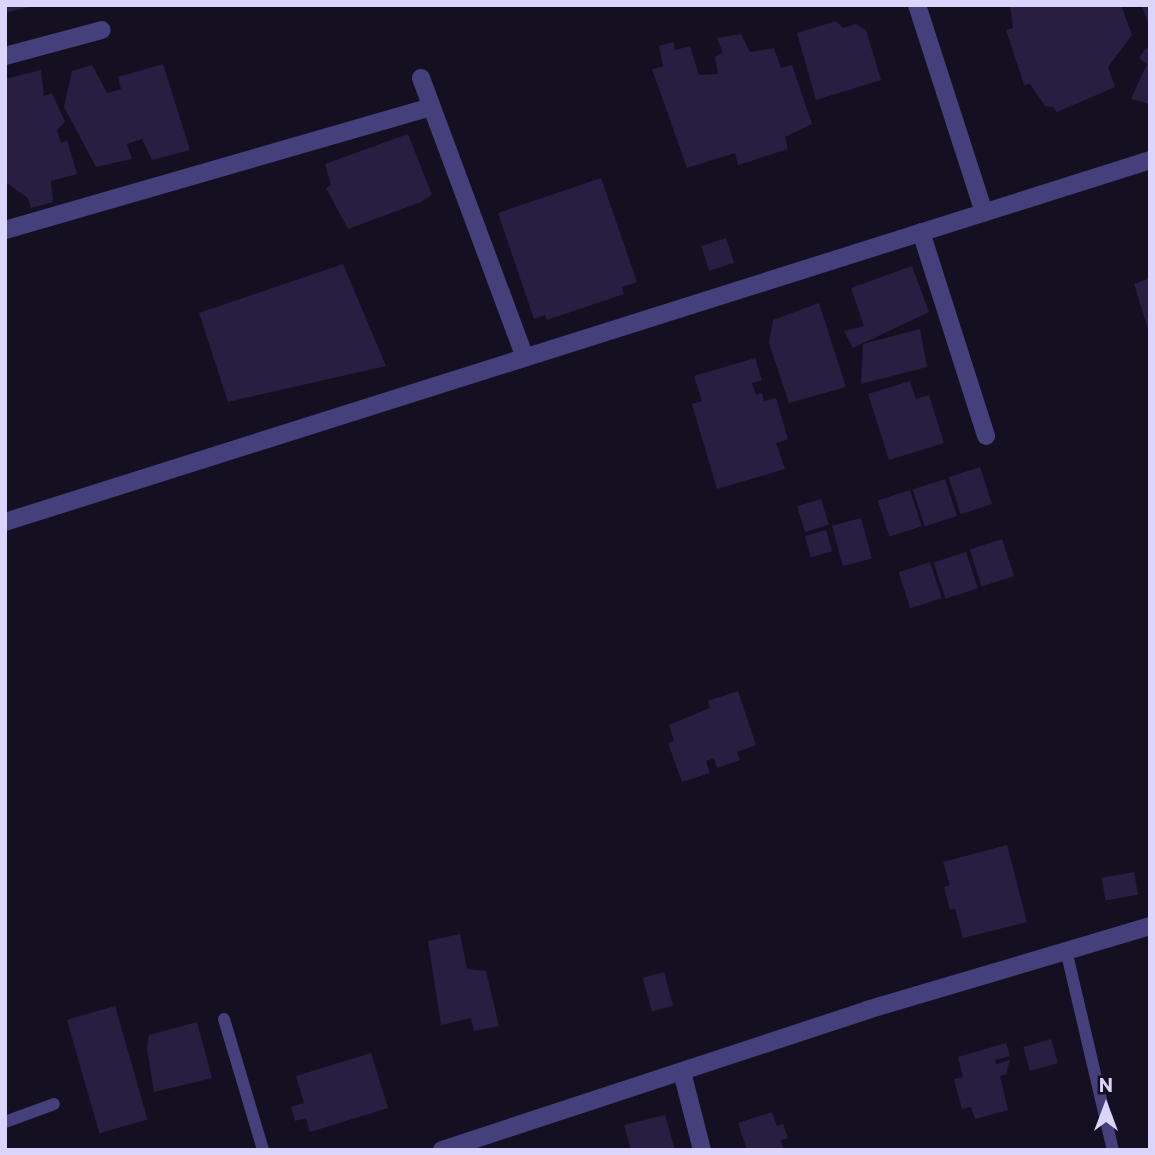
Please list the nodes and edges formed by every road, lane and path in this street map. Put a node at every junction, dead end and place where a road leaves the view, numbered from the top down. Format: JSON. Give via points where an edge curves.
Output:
{"nodes":[{"id":1,"x":917,"y":5,"type":"edge"},
{"id":2,"x":102,"y":30,"type":"dead end"},
{"id":3,"x":5,"y":57,"type":"edge"},
{"id":4,"x":421,"y":78,"type":"dead end"},
{"id":5,"x":432,"y":107,"type":"junction"},
{"id":6,"x":1150,"y":160,"type":"edge"},
{"id":7,"x":984,"y":212,"type":"junction"},
{"id":8,"x":5,"y":230,"type":"edge"},
{"id":9,"x":921,"y":232,"type":"junction"},
{"id":10,"x":525,"y":357,"type":"junction"},
{"id":11,"x":986,"y":436,"type":"dead end"},
{"id":12,"x":5,"y":522,"type":"edge"},
{"id":13,"x":1150,"y":926,"type":"edge"},
{"id":14,"x":1066,"y":950,"type":"junction"},
{"id":15,"x":223,"y":1019,"type":"dead end"},
{"id":16,"x":681,"y":1072,"type":"junction"},
{"id":17,"x":54,"y":1104,"type":"dead end"},
{"id":18,"x":5,"y":1122,"type":"edge"},
{"id":19,"x":263,"y":1150,"type":"edge"},
{"id":20,"x":442,"y":1150,"type":"edge"},
{"id":21,"x":702,"y":1150,"type":"edge"},
{"id":22,"x":1113,"y":1150,"type":"edge"}],
"edges":[{"from":1,"to":7,"type":"street"},
{"from":2,"to":3,"type":"street"},
{"from":4,"to":5,"type":"street"},
{"from":5,"to":8,"type":"street"},
{"from":5,"to":10,"type":"street"},
{"from":6,"to":7,"type":"street"},
{"from":7,"to":9,"type":"street"},
{"from":9,"to":10,"type":"street"},
{"from":9,"to":11,"type":"street"},
{"from":10,"to":12,"type":"street"},
{"from":13,"to":14,"type":"street"},
{"from":14,"to":16,"type":"street"},
{"from":14,"to":22,"type":"lane"},
{"from":15,"to":19,"type":"lane"},
{"from":16,"to":20,"type":"street"},
{"from":16,"to":21,"type":"street"},
{"from":17,"to":18,"type":"lane"}]}
